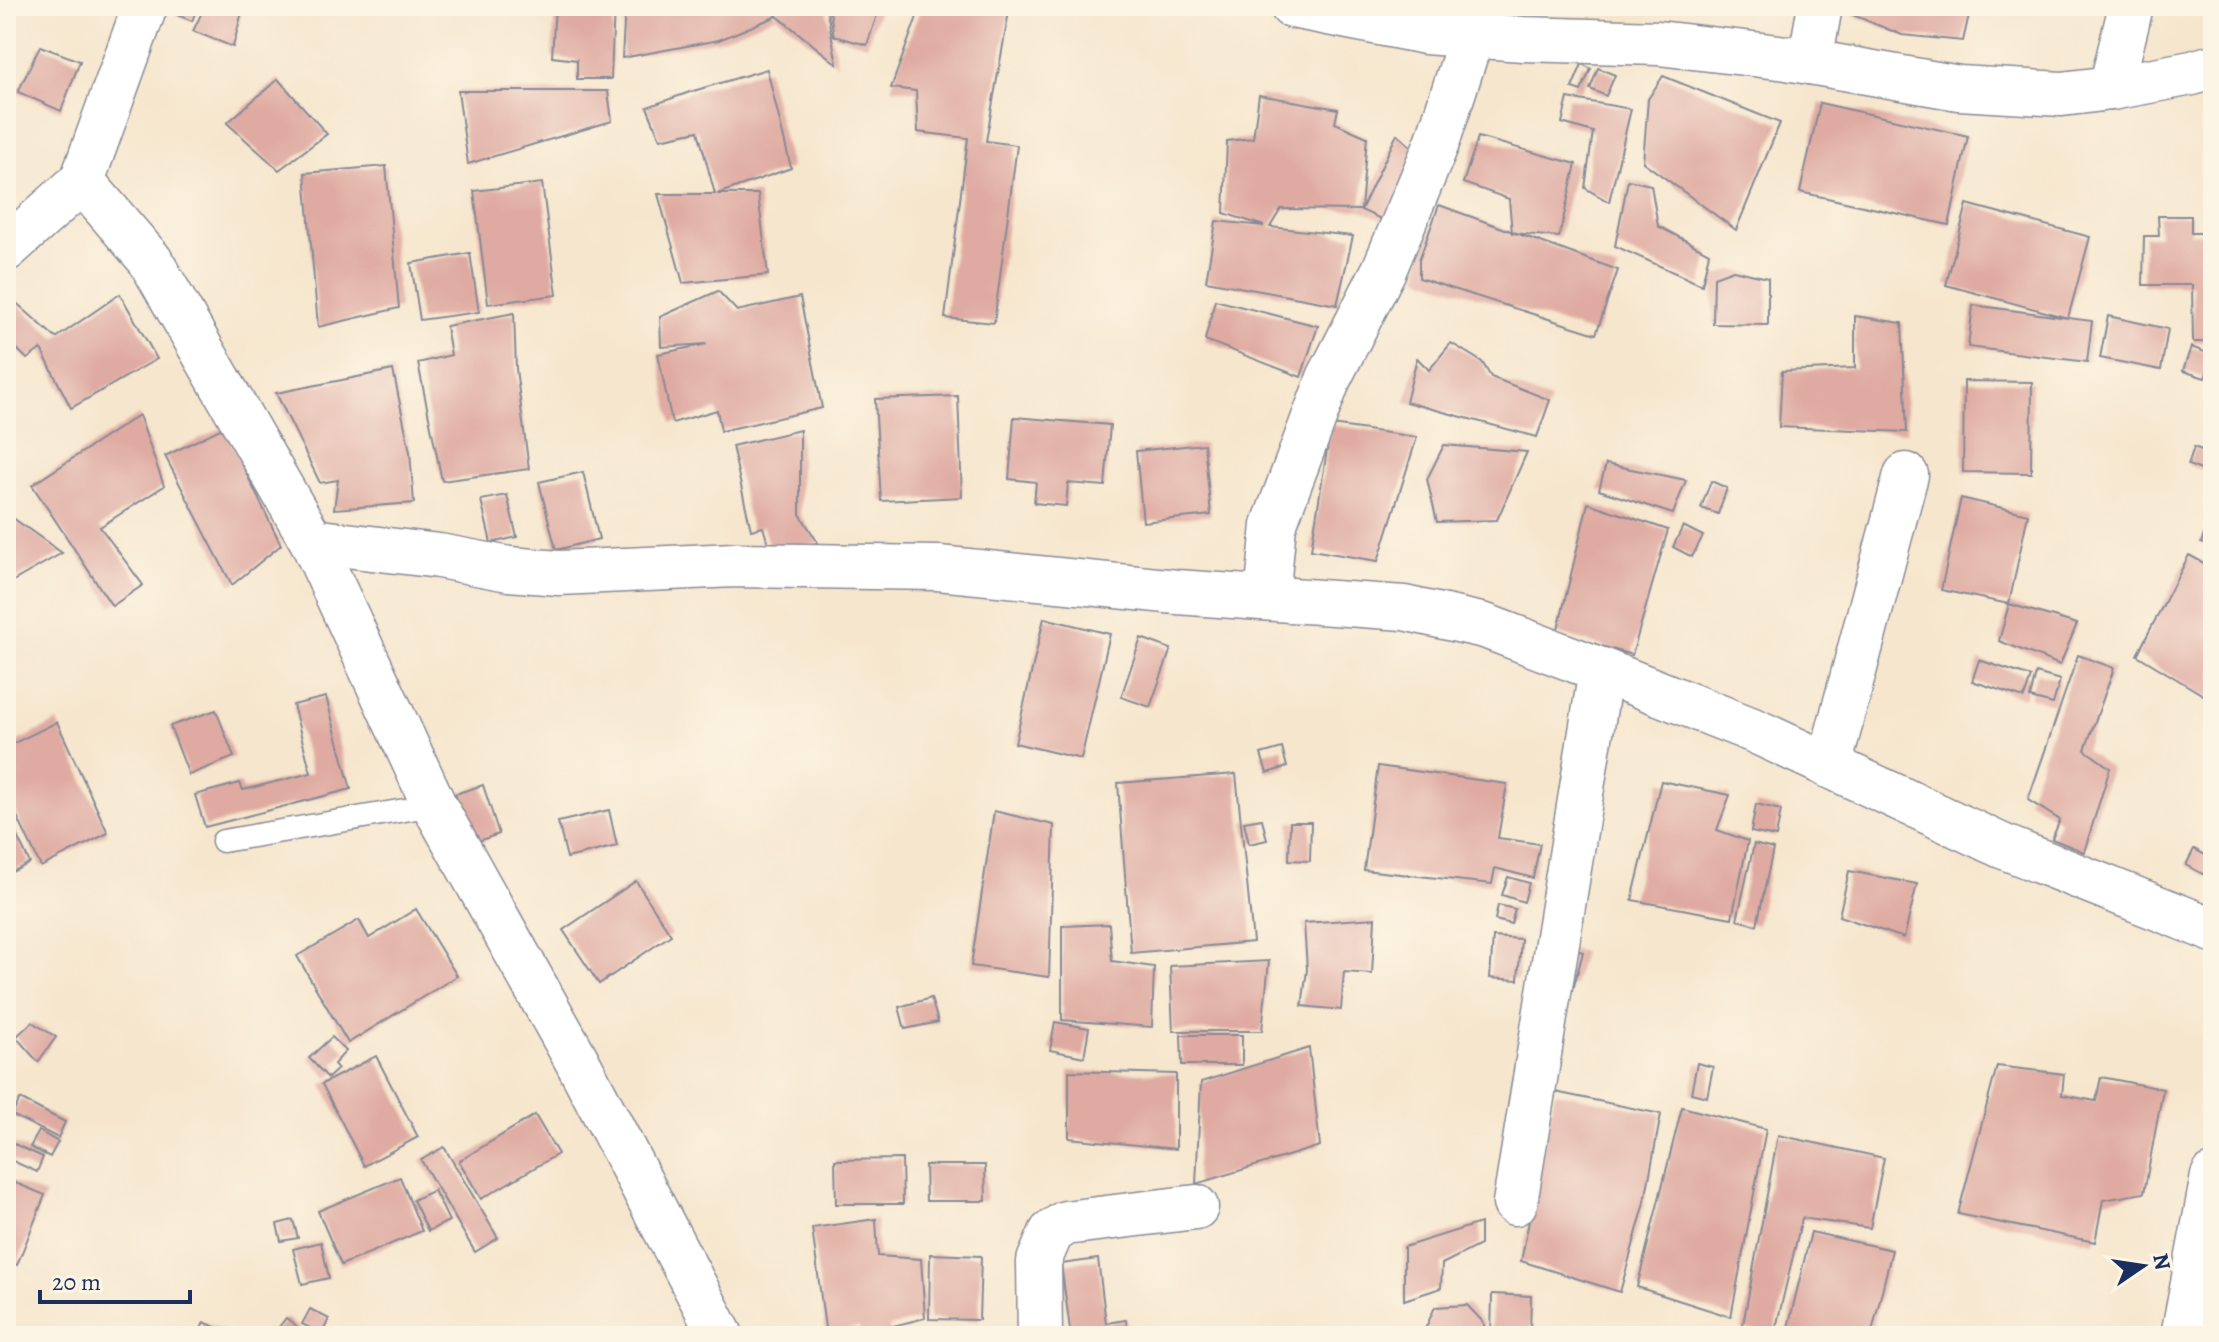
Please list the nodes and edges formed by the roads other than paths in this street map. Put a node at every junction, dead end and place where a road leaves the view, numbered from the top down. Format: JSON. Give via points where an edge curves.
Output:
{"nodes":[{"id":1,"x":145,"y":6,"type":"edge"},
{"id":2,"x":1292,"y":6,"type":"edge"},
{"id":3,"x":1820,"y":6,"type":"edge"},
{"id":4,"x":2131,"y":6,"type":"edge"},
{"id":5,"x":1528,"y":23,"type":"edge"},
{"id":6,"x":1472,"y":35,"type":"junction"},
{"id":7,"x":1810,"y":62,"type":"junction"},
{"id":8,"x":2213,"y":67,"type":"edge"},
{"id":9,"x":2111,"y":88,"type":"junction"},
{"id":10,"x":82,"y":181,"type":"junction"},
{"id":11,"x":6,"y":249,"type":"edge"},
{"id":12,"x":1906,"y":475,"type":"dead end"},
{"id":13,"x":312,"y":541,"type":"junction"},
{"id":14,"x":1267,"y":598,"type":"junction"},
{"id":15,"x":1601,"y":670,"type":"junction"},
{"id":16,"x":1829,"y":766,"type":"junction"},
{"id":17,"x":434,"y":805,"type":"junction"},
{"id":18,"x":223,"y":841,"type":"dead end"},
{"id":19,"x":2213,"y":930,"type":"edge"},
{"id":20,"x":2213,"y":1176,"type":"edge"},
{"id":21,"x":1515,"y":1203,"type":"dead end"},
{"id":22,"x":1196,"y":1207,"type":"dead end"},
{"id":23,"x":721,"y":1336,"type":"edge"},
{"id":24,"x":1040,"y":1336,"type":"edge"},
{"id":25,"x":2183,"y":1336,"type":"edge"}],
"edges":[{"from":1,"to":10,"type":"street"},
{"from":2,"to":6,"type":"street","via":[[1425,32]]},
{"from":3,"to":7,"type":"street"},
{"from":4,"to":9,"type":"street"},
{"from":5,"to":6,"type":"street"},
{"from":5,"to":7,"type":"street"},
{"from":6,"to":14,"type":"street","via":[[1437,143],[1384,270],[1329,378],[1274,525]]},
{"from":7,"to":9,"type":"street","via":[[1959,88],[2062,94]]},
{"from":8,"to":9,"type":"street"},
{"from":10,"to":11,"type":"street"},
{"from":10,"to":13,"type":"street","via":[[150,260]]},
{"from":12,"to":16,"type":"street"},
{"from":13,"to":14,"type":"street","via":[[559,573],[735,565],[938,568]]},
{"from":13,"to":17,"type":"street"},
{"from":14,"to":15,"type":"street","via":[[1404,608],[1485,626]]},
{"from":15,"to":16,"type":"street"},
{"from":15,"to":21,"type":"street"},
{"from":16,"to":19,"type":"street","via":[[2002,846]]},
{"from":17,"to":18,"type":"lane"},
{"from":17,"to":23,"type":"street","via":[[576,1059]]},
{"from":20,"to":25,"type":"street"},
{"from":22,"to":24,"type":"street","via":[[1065,1223],[1051,1233],[1039,1261]]}]}
